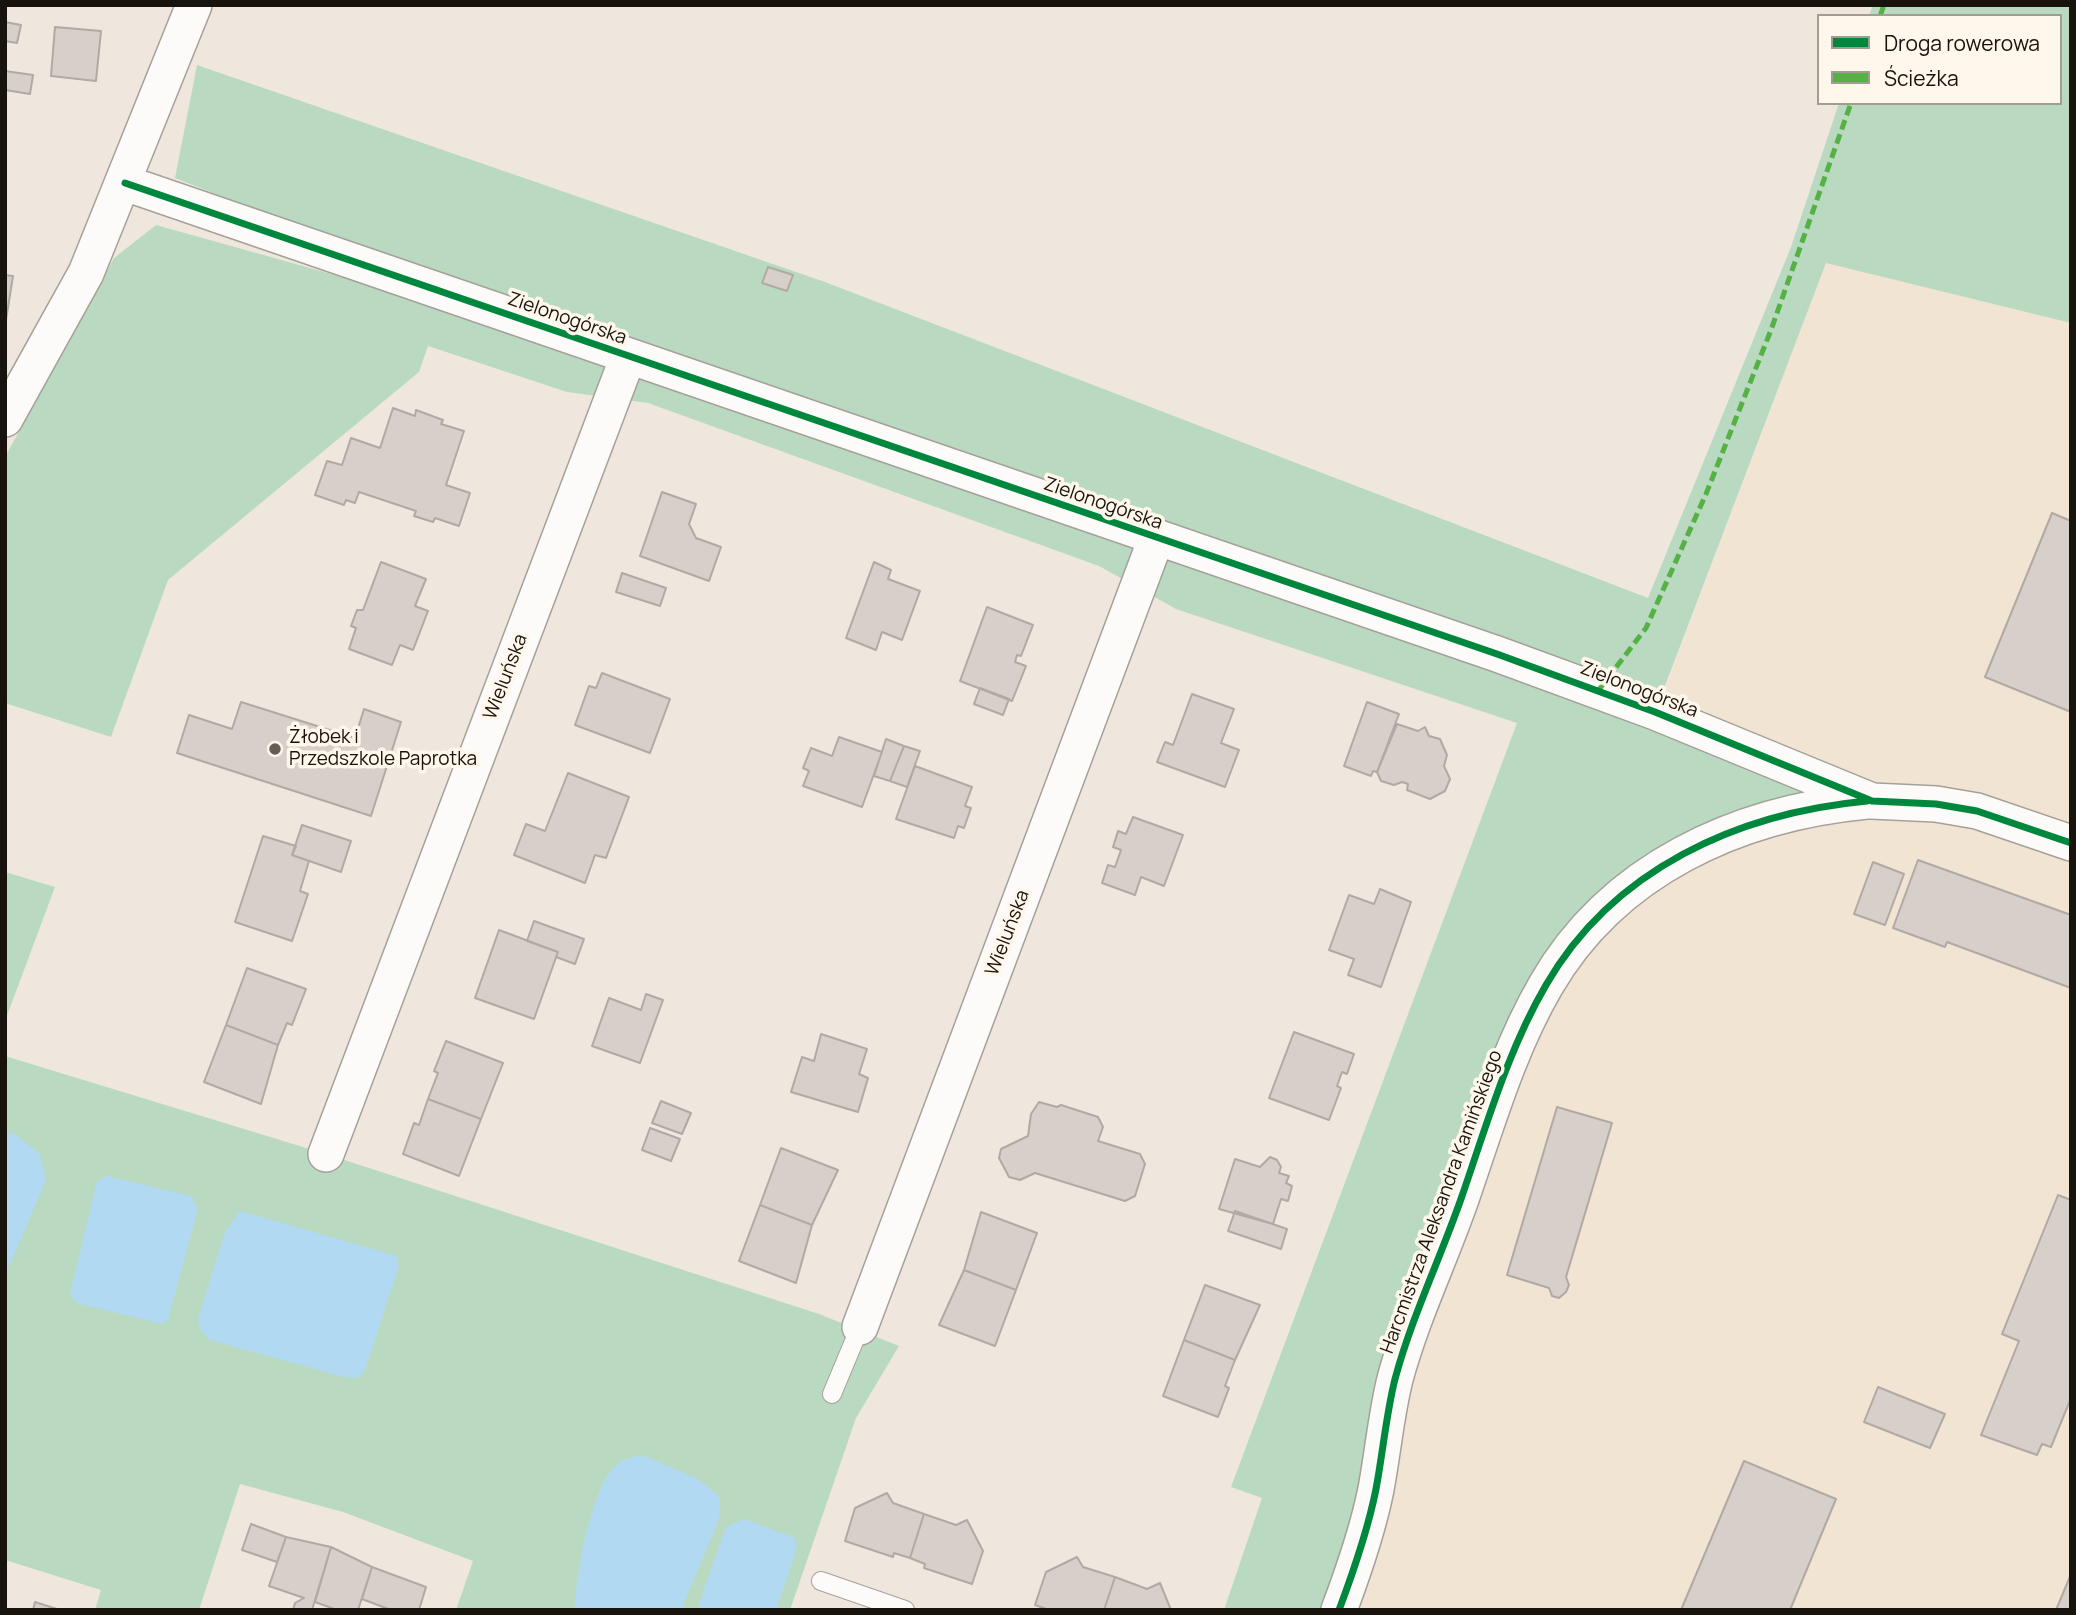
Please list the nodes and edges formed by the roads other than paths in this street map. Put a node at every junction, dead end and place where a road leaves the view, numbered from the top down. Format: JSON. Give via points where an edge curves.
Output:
{"nodes":[{"id":1,"x":194,"y":5,"type":"edge"},
{"id":2,"x":125,"y":183,"type":"junction"},
{"id":3,"x":628,"y":357,"type":"junction"},
{"id":4,"x":5,"y":419,"type":"edge"},
{"id":5,"x":1156,"y":539,"type":"junction"},
{"id":6,"x":1871,"y":801,"type":"junction"},
{"id":7,"x":2071,"y":843,"type":"edge"},
{"id":8,"x":326,"y":1154,"type":"dead end"},
{"id":9,"x":860,"y":1327,"type":"joint"},
{"id":10,"x":832,"y":1394,"type":"dead end"},
{"id":11,"x":821,"y":1581,"type":"dead end"},
{"id":12,"x":905,"y":1610,"type":"edge"},
{"id":13,"x":1339,"y":1610,"type":"edge"}],
"edges":[{"from":1,"to":2,"type":"street"},
{"from":2,"to":3,"type":"street","name":"Zielonogórska"},
{"from":2,"to":4,"type":"street","via":[[86,273]]},
{"from":3,"to":5,"type":"street","name":"Zielonogórska"},
{"from":3,"to":8,"type":"street","name":"Wieluńska"},
{"from":5,"to":6,"type":"street","name":"Zielonogórska","via":[[1535,668]]},
{"from":5,"to":9,"type":"street","name":"Wieluńska"},
{"from":6,"to":7,"type":"street","name":"Zielonogórska","via":[[1977,811]]},
{"from":6,"to":13,"type":"street","name":"Harcmistrza Aleksandra Kamińskiego","via":[[1783,814],[1691,848],[1626,891],[1572,945],[1545,985],[1517,1042],[1410,1331],[1395,1380],[1361,1549]]},
{"from":9,"to":10,"type":"lane"},
{"from":11,"to":12,"type":"lane"}]}
